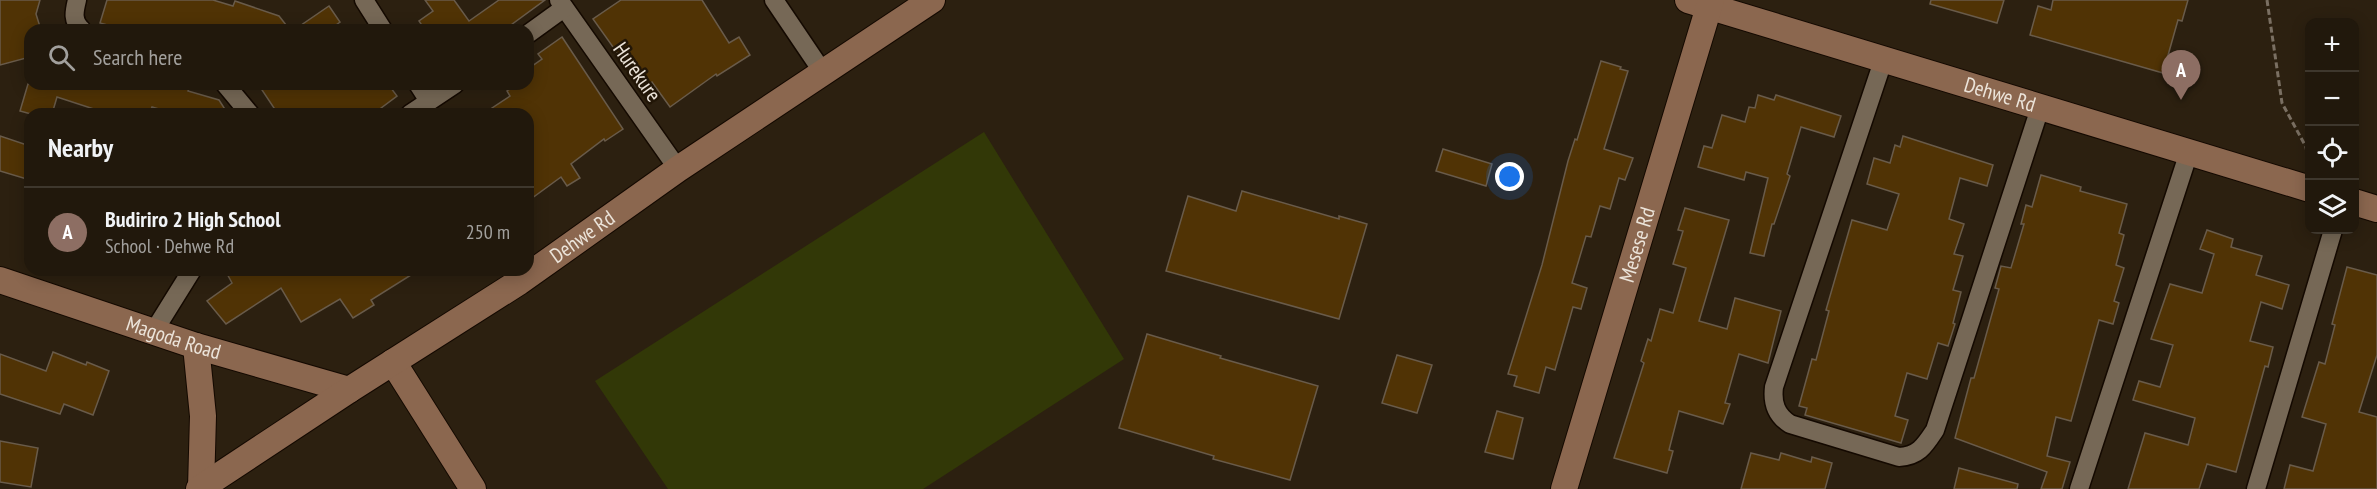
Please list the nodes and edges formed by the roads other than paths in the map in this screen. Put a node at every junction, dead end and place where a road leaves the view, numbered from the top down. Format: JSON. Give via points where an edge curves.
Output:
{"nodes":[{"id":1,"x":77,"y":0,"type":"edge"},
{"id":2,"x":364,"y":0,"type":"edge"},
{"id":3,"x":774,"y":0,"type":"edge"},
{"id":4,"x":932,"y":0,"type":"edge"},
{"id":5,"x":1703,"y":2,"type":"edge"},
{"id":6,"x":562,"y":4,"type":"edge"},
{"id":7,"x":75,"y":24,"type":"edge"},
{"id":8,"x":379,"y":24,"type":"edge"},
{"id":9,"x":534,"y":29,"type":"edge"},
{"id":10,"x":1883,"y":61,"type":"junction"},
{"id":11,"x":822,"y":71,"type":"junction"},
{"id":12,"x":230,"y":90,"type":"edge"},
{"id":13,"x":422,"y":90,"type":"edge"},
{"id":14,"x":446,"y":90,"type":"edge"},
{"id":15,"x":429,"y":101,"type":"junction"},
{"id":16,"x":245,"y":108,"type":"edge"},
{"id":17,"x":419,"y":108,"type":"edge"},
{"id":18,"x":2040,"y":108,"type":"junction"},
{"id":19,"x":2189,"y":152,"type":"junction"},
{"id":20,"x":678,"y":169,"type":"junction"},
{"id":21,"x":2305,"y":187,"type":"edge"},
{"id":22,"x":2359,"y":203,"type":"edge"},
{"id":23,"x":2377,"y":209,"type":"edge"},
{"id":24,"x":2333,"y":234,"type":"edge"},
{"id":25,"x":534,"y":271,"type":"edge"},
{"id":26,"x":188,"y":276,"type":"edge"},
{"id":27,"x":527,"y":276,"type":"edge"},
{"id":28,"x":0,"y":280,"type":"edge"},
{"id":29,"x":154,"y":331,"type":"junction"},
{"id":30,"x":196,"y":346,"type":"junction"},
{"id":31,"x":393,"y":362,"type":"junction"},
{"id":32,"x":349,"y":390,"type":"junction"},
{"id":33,"x":200,"y":488,"type":"edge"},
{"id":34,"x":473,"y":489,"type":"edge"},
{"id":35,"x":1564,"y":489,"type":"edge"},
{"id":36,"x":2079,"y":489,"type":"edge"},
{"id":37,"x":2256,"y":489,"type":"edge"}],
"edges":[{"from":1,"to":7,"type":"street"},
{"from":2,"to":8,"type":"street"},
{"from":3,"to":11,"type":"street"},
{"from":4,"to":11,"type":"street","name":"Dehwe Rd"},
{"from":5,"to":10,"type":"street","name":"Dehwe Rd"},
{"from":5,"to":35,"type":"street","name":"Mesese Rd"},
{"from":6,"to":9,"type":"street"},
{"from":6,"to":20,"type":"street","name":"Hurekure"},
{"from":10,"to":18,"type":"street","name":"Dehwe Rd"},
{"from":10,"to":18,"type":"street","via":[[1774,387],[1773,404],[1784,420],[1899,457],[1916,454],[1935,430]]},
{"from":11,"to":20,"type":"street","name":"Dehwe Rd"},
{"from":12,"to":16,"type":"street"},
{"from":13,"to":15,"type":"street"},
{"from":14,"to":15,"type":"street"},
{"from":15,"to":17,"type":"street"},
{"from":18,"to":19,"type":"street","name":"Dehwe Rd"},
{"from":19,"to":21,"type":"street","name":"Dehwe Rd"},
{"from":19,"to":36,"type":"street"},
{"from":20,"to":25,"type":"street","name":"Dehwe Rd"},
{"from":22,"to":23,"type":"street"},
{"from":24,"to":37,"type":"street"},
{"from":26,"to":29,"type":"street"},
{"from":27,"to":31,"type":"street","name":"Dehwe Rd"},
{"from":28,"to":29,"type":"street","name":"Magoda Road"},
{"from":29,"to":30,"type":"street","name":"Magoda Road"},
{"from":30,"to":32,"type":"street","name":"Magoda Road"},
{"from":30,"to":33,"type":"street","via":[[203,416]]},
{"from":31,"to":32,"type":"street","name":"Dehwe Rd"},
{"from":31,"to":34,"type":"street"},
{"from":32,"to":33,"type":"street","name":"Dehwe Rd"}]}
